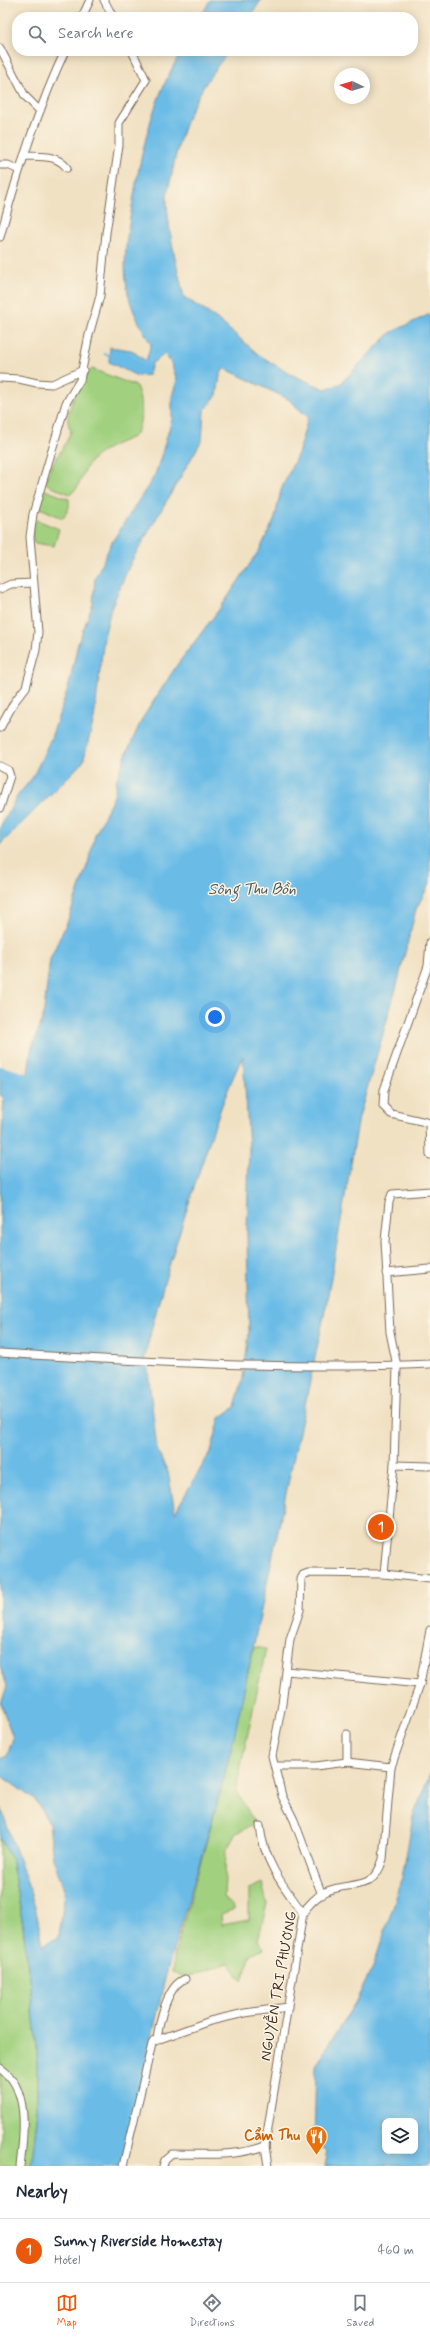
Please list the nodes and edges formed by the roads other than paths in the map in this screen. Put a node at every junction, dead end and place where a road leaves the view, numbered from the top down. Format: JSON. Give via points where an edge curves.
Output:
{"nodes":[{"id":1,"x":90,"y":0,"type":"edge"},
{"id":2,"x":104,"y":0,"type":"edge"},
{"id":3,"x":84,"y":12,"type":"edge"},
{"id":4,"x":110,"y":12,"type":"edge"},
{"id":5,"x":0,"y":48,"type":"edge"},
{"id":6,"x":63,"y":56,"type":"edge"},
{"id":7,"x":134,"y":56,"type":"edge"},
{"id":8,"x":40,"y":110,"type":"junction"},
{"id":9,"x":24,"y":156,"type":"junction"},
{"id":10,"x":0,"y":165,"type":"edge"},
{"id":11,"x":67,"y":168,"type":"dead end"},
{"id":12,"x":19,"y":170,"type":"junction"},
{"id":13,"x":0,"y":237,"type":"edge"},
{"id":14,"x":83,"y":370,"type":"junction"},
{"id":15,"x":0,"y":378,"type":"edge"},
{"id":16,"x":33,"y":583,"type":"junction"},
{"id":17,"x":0,"y":589,"type":"edge"},
{"id":18,"x":0,"y":728,"type":"edge"},
{"id":19,"x":0,"y":766,"type":"edge"},
{"id":20,"x":0,"y":808,"type":"edge"},
{"id":21,"x":430,"y":942,"type":"edge"},
{"id":22,"x":429,"y":1123,"type":"edge"},
{"id":23,"x":430,"y":1155,"type":"edge"},
{"id":24,"x":430,"y":1191,"type":"edge"},
{"id":25,"x":430,"y":1269,"type":"edge"},
{"id":26,"x":386,"y":1273,"type":"junction"},
{"id":27,"x":0,"y":1353,"type":"edge"},
{"id":28,"x":430,"y":1364,"type":"edge"},
{"id":29,"x":397,"y":1366,"type":"junction"},
{"id":30,"x":394,"y":1465,"type":"junction"},
{"id":31,"x":430,"y":1466,"type":"edge"},
{"id":32,"x":384,"y":1574,"type":"junction"},
{"id":33,"x":430,"y":1579,"type":"edge"},
{"id":34,"x":430,"y":1630,"type":"edge"},
{"id":35,"x":287,"y":1671,"type":"junction"},
{"id":36,"x":420,"y":1684,"type":"junction"},
{"id":37,"x":347,"y":1734,"type":"dead end"},
{"id":38,"x":347,"y":1762,"type":"junction"},
{"id":39,"x":275,"y":1766,"type":"junction"},
{"id":40,"x":391,"y":1768,"type":"junction"},
{"id":41,"x":260,"y":1826,"type":"dead end"},
{"id":42,"x":322,"y":1895,"type":"junction"},
{"id":43,"x":303,"y":1913,"type":"junction"},
{"id":44,"x":185,"y":1979,"type":"dead end"},
{"id":45,"x":288,"y":2007,"type":"junction"},
{"id":46,"x":157,"y":2040,"type":"junction"},
{"id":47,"x":0,"y":2068,"type":"edge"},
{"id":48,"x":265,"y":2146,"type":"junction"},
{"id":49,"x":20,"y":2166,"type":"edge"},
{"id":50,"x":123,"y":2166,"type":"edge"},
{"id":51,"x":163,"y":2166,"type":"edge"},
{"id":52,"x":268,"y":2166,"type":"edge"}],
"edges":[{"from":1,"to":3,"type":"street"},
{"from":2,"to":4,"type":"street"},
{"from":5,"to":8,"type":"street","via":[[25,96]]},
{"from":6,"to":8,"type":"street"},
{"from":7,"to":14,"type":"street","via":[[146,80],[119,123],[119,146],[100,296]]},
{"from":8,"to":9,"type":"street"},
{"from":9,"to":11,"type":"street","via":[[61,160]]},
{"from":9,"to":12,"type":"street"},
{"from":10,"to":12,"type":"street","via":[[8,165]]},
{"from":12,"to":13,"type":"street"},
{"from":14,"to":15,"type":"street","via":[[52,384],[20,378]]},
{"from":14,"to":16,"type":"street","via":[[76,388],[66,403],[38,493],[30,537]]},
{"from":16,"to":17,"type":"street","via":[[11,584]]},
{"from":16,"to":18,"type":"street","via":[[38,632],[36,650],[26,687]]},
{"from":19,"to":20,"type":"street","via":[[8,770],[10,776]]},
{"from":21,"to":22,"type":"street","via":[[428,966],[384,1090],[383,1100],[383,1106],[391,1114]]},
{"from":22,"to":23,"type":"street"},
{"from":24,"to":26,"type":"street","via":[[397,1192],[390,1196],[385,1241]]},
{"from":25,"to":26,"type":"street"},
{"from":26,"to":29,"type":"street","via":[[390,1332]]},
{"from":27,"to":29,"type":"street","via":[[147,1362]]},
{"from":28,"to":29,"type":"street"},
{"from":29,"to":30,"type":"street"},
{"from":30,"to":31,"type":"street"},
{"from":30,"to":32,"type":"street"},
{"from":32,"to":33,"type":"street"},
{"from":32,"to":35,"type":"street","via":[[303,1575],[299,1591],[300,1610],[290,1639]]},
{"from":34,"to":36,"type":"street","name":"NGUYỄN TRI PHƯƠNG"},
{"from":35,"to":36,"type":"street"},
{"from":35,"to":39,"type":"street","via":[[272,1752]]},
{"from":36,"to":40,"type":"street","name":"NGUYỄN TRI PHƯƠNG"},
{"from":37,"to":38,"type":"street"},
{"from":38,"to":39,"type":"street","via":[[316,1766]]},
{"from":38,"to":40,"type":"street"},
{"from":39,"to":42,"type":"street","via":[[282,1796],[294,1820]]},
{"from":40,"to":42,"type":"street","name":"NGUYỄN TRI PHƯƠNG","via":[[380,1870],[366,1882],[324,1892]]},
{"from":41,"to":43,"type":"street","via":[[261,1844],[272,1868]]},
{"from":42,"to":43,"type":"street","name":"NGUYỄN TRI PHƯƠNG","via":[[308,1905]]},
{"from":43,"to":45,"type":"street","name":"NGUYỄN TRI PHƯƠNG"},
{"from":44,"to":46,"type":"street","via":[[177,1982],[171,1991],[158,2026]]},
{"from":45,"to":46,"type":"street","via":[[245,2012],[210,2021]]},
{"from":45,"to":48,"type":"street","name":"NGUYỄN TRI PHƯƠNG"},
{"from":46,"to":50,"type":"street","via":[[152,2044]]},
{"from":47,"to":49,"type":"street","via":[[20,2090]]},
{"from":48,"to":51,"type":"street","via":[[208,2155],[172,2154]]},
{"from":48,"to":52,"type":"street","name":"NGUYỄN TRI PHƯƠNG"}]}
